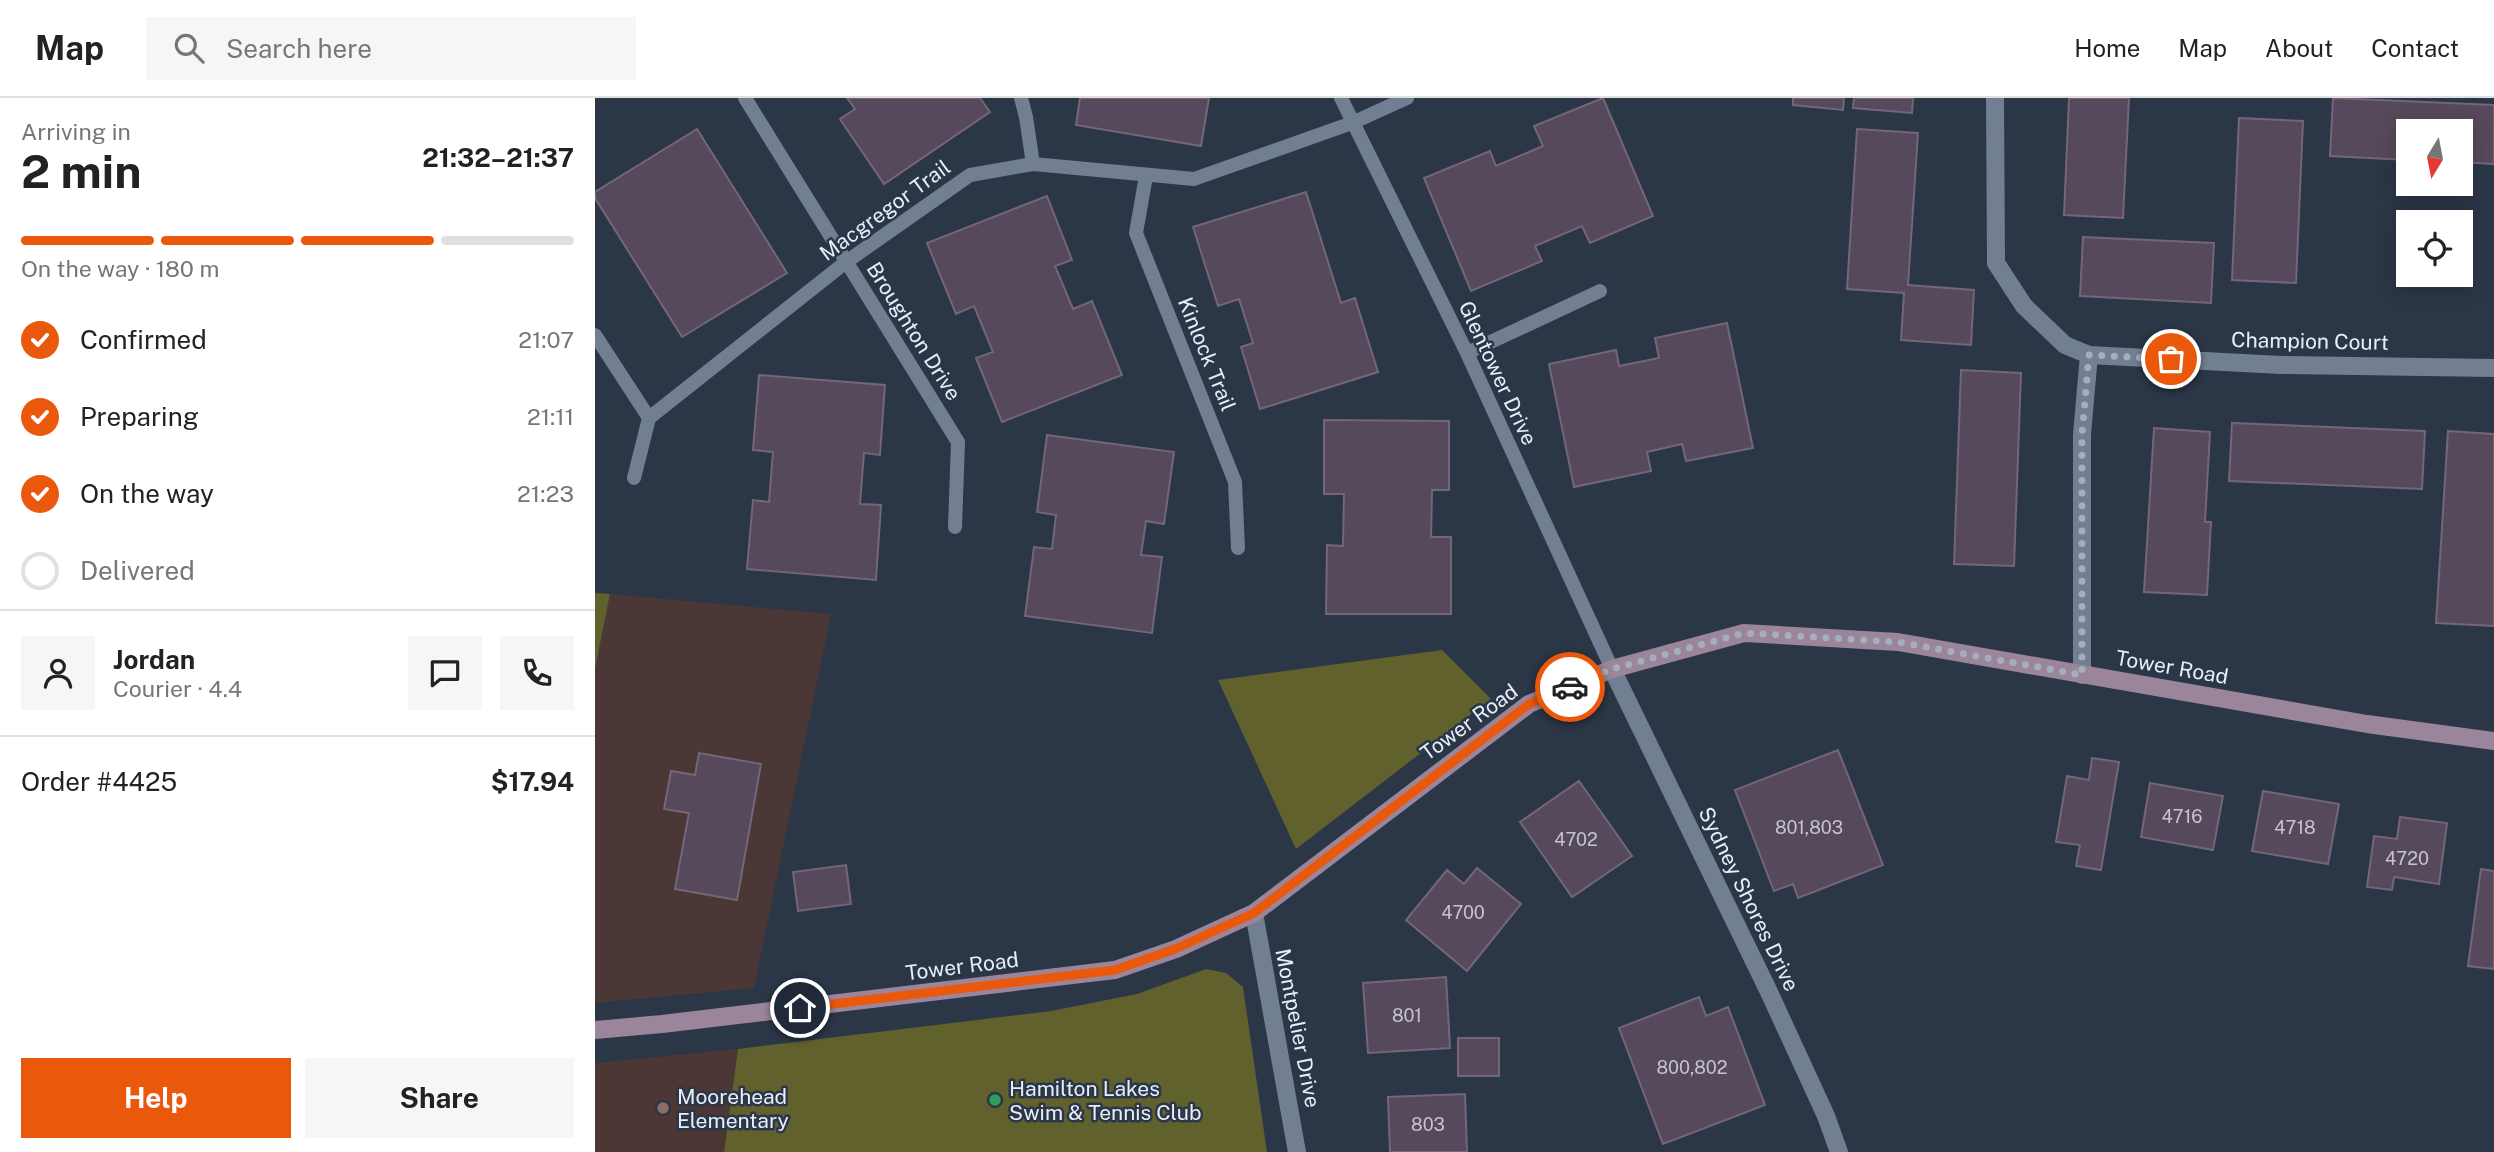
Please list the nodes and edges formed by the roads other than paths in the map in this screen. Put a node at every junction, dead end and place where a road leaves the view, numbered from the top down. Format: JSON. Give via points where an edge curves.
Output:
{"nodes":[{"id":1,"x":745,"y":98,"type":"edge"},
{"id":2,"x":1021,"y":98,"type":"edge"},
{"id":3,"x":1341,"y":98,"type":"edge"},
{"id":4,"x":1407,"y":98,"type":"edge"},
{"id":5,"x":1995,"y":98,"type":"edge"},
{"id":6,"x":1352,"y":123,"type":"junction"},
{"id":7,"x":1033,"y":164,"type":"junction"},
{"id":8,"x":1146,"y":176,"type":"junction"},
{"id":9,"x":846,"y":262,"type":"junction"},
{"id":10,"x":1600,"y":291,"type":"dead end"},
{"id":11,"x":595,"y":335,"type":"edge"},
{"id":12,"x":1467,"y":353,"type":"junction"},
{"id":13,"x":2089,"y":355,"type":"junction"},
{"id":14,"x":2494,"y":368,"type":"edge"},
{"id":15,"x":649,"y":418,"type":"junction"},
{"id":16,"x":634,"y":478,"type":"dead end"},
{"id":17,"x":955,"y":527,"type":"dead end"},
{"id":18,"x":1238,"y":548,"type":"dead end"},
{"id":19,"x":1612,"y":669,"type":"junction"},
{"id":20,"x":2082,"y":675,"type":"junction"},
{"id":21,"x":2494,"y":741,"type":"edge"},
{"id":22,"x":1254,"y":913,"type":"junction"},
{"id":23,"x":595,"y":1030,"type":"edge"},
{"id":24,"x":1297,"y":1152,"type":"edge"},
{"id":25,"x":1839,"y":1152,"type":"edge"}],
"edges":[{"from":1,"to":9,"type":"lane","name":"Broughton Drive"},
{"from":2,"to":7,"type":"lane"},
{"from":3,"to":6,"type":"lane","name":"Glentower Drive"},
{"from":4,"to":6,"type":"lane","name":"Macgregor Trail"},
{"from":5,"to":13,"type":"street","name":"Champion Court","via":[[1996,264],[2024,306],[2064,345]]},
{"from":6,"to":8,"type":"lane","name":"Macgregor Trail","via":[[1194,179]]},
{"from":6,"to":12,"type":"lane","name":"Glentower Drive"},
{"from":7,"to":8,"type":"lane","name":"Macgregor Trail"},
{"from":7,"to":9,"type":"lane","name":"Macgregor Trail","via":[[970,176]]},
{"from":8,"to":18,"type":"lane","name":"Kinlock Trail","via":[[1136,233],[1235,482]]},
{"from":9,"to":15,"type":"lane","name":"Macgregor Trail"},
{"from":9,"to":17,"type":"lane","name":"Broughton Drive","via":[[958,442]]},
{"from":10,"to":12,"type":"lane"},
{"from":11,"to":15,"type":"lane"},
{"from":12,"to":19,"type":"lane","name":"Glentower Drive"},
{"from":13,"to":14,"type":"street","name":"Champion Court","via":[[2281,365]]},
{"from":13,"to":20,"type":"street","via":[[2082,434]]},
{"from":15,"to":16,"type":"lane"},
{"from":19,"to":20,"type":"street","name":"Tower Road","via":[[1744,633],[1898,642]]},
{"from":19,"to":22,"type":"street","name":"Tower Road","via":[[1529,704]]},
{"from":19,"to":25,"type":"street","name":"Sydney Shores Drive","via":[[1769,992]]},
{"from":20,"to":21,"type":"street","name":"Tower Road"},
{"from":22,"to":23,"type":"street","name":"Tower Road","via":[[1115,970]]},
{"from":22,"to":24,"type":"street","name":"Montpelier Drive"}]}
